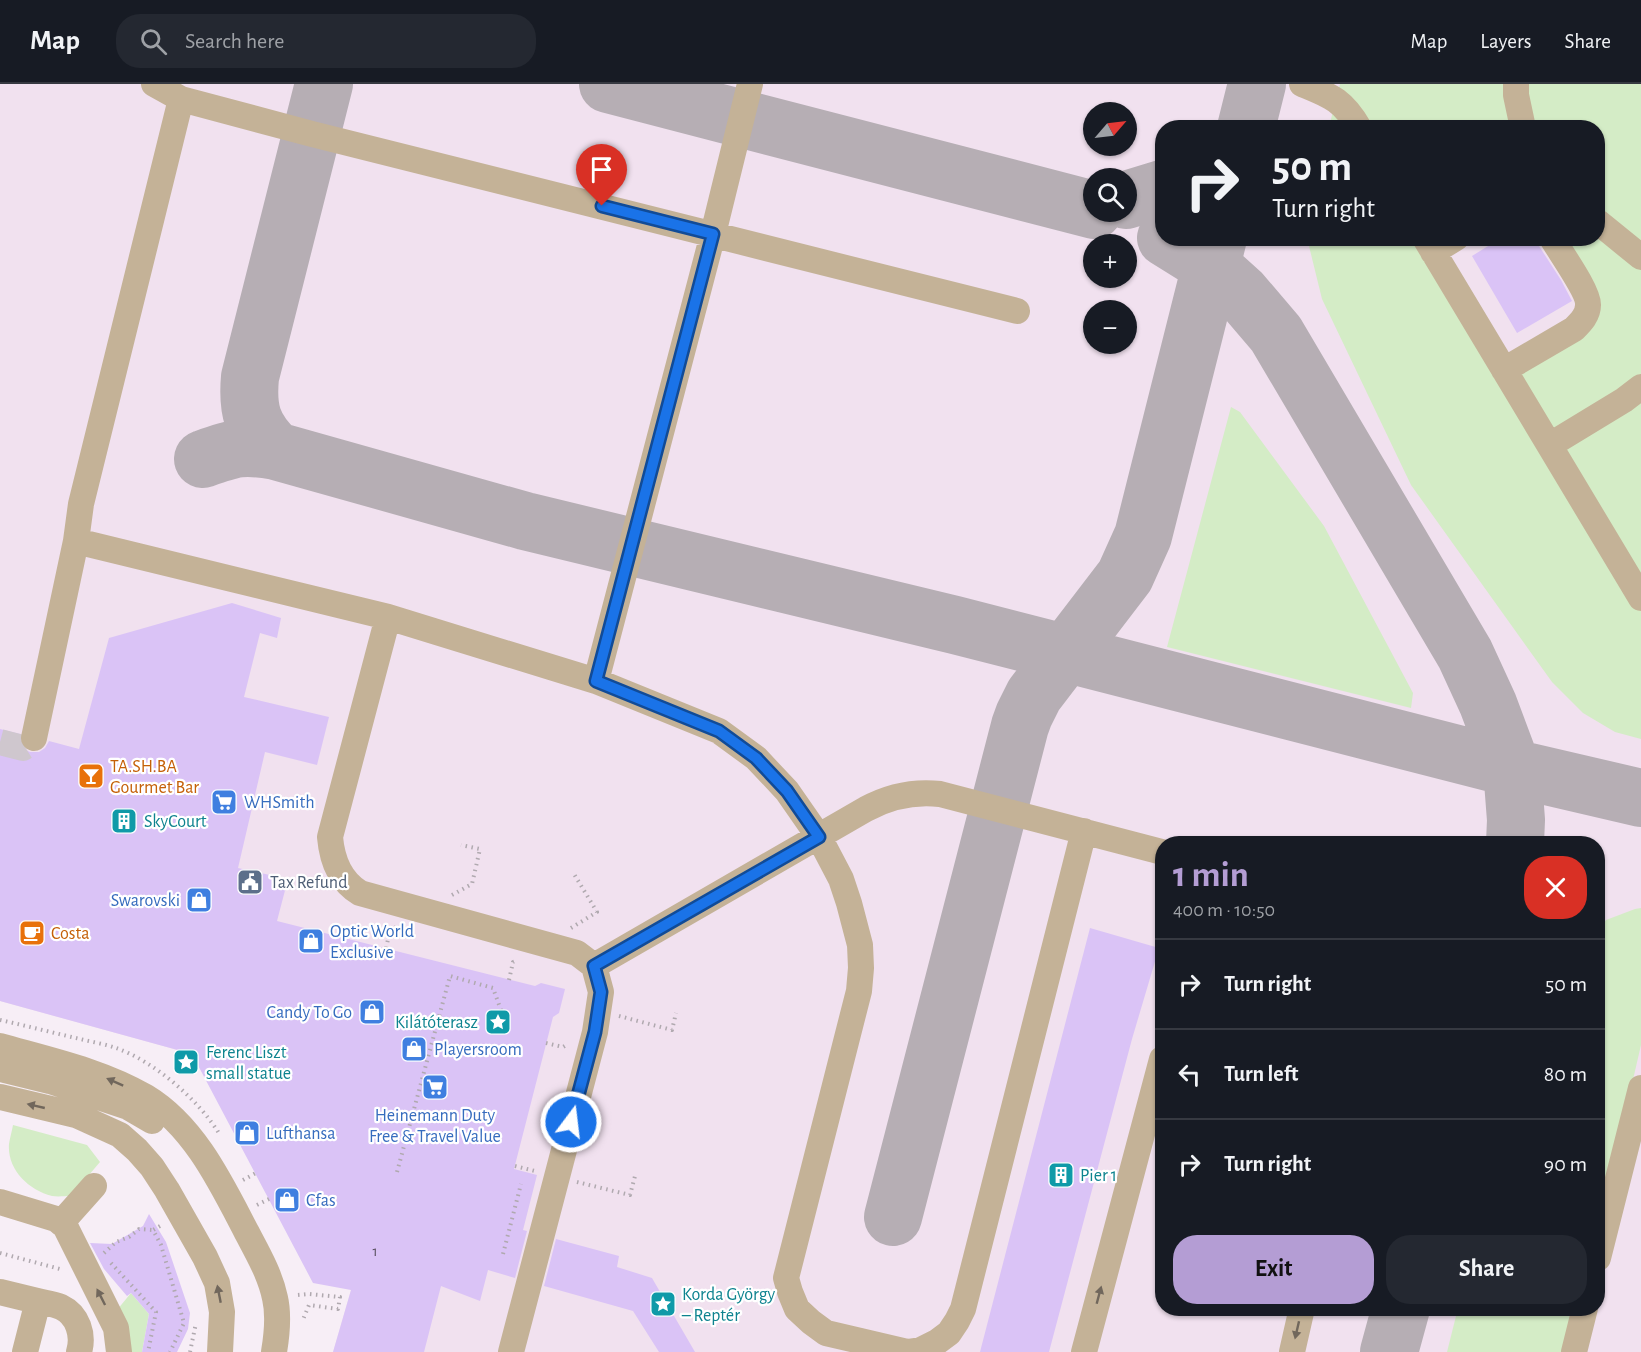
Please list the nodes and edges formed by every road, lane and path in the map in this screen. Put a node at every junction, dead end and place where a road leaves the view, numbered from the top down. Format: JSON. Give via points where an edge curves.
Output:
{"nodes":[{"id":1,"x":154,"y":84,"type":"edge"},
{"id":2,"x":750,"y":84,"type":"edge"},
{"id":3,"x":1302,"y":84,"type":"edge"},
{"id":4,"x":1516,"y":84,"type":"edge"},
{"id":5,"x":181,"y":99,"type":"junction"},
{"id":6,"x":1354,"y":120,"type":"edge"},
{"id":7,"x":1521,"y":120,"type":"edge"},
{"id":8,"x":1605,"y":228,"type":"edge"},
{"id":9,"x":713,"y":234,"type":"junction"},
{"id":10,"x":1430,"y":246,"type":"edge"},
{"id":11,"x":1557,"y":246,"type":"edge"},
{"id":12,"x":1641,"y":257,"type":"edge"},
{"id":13,"x":1017,"y":311,"type":"dead end"},
{"id":14,"x":1504,"y":370,"type":"junction"},
{"id":15,"x":1641,"y":387,"type":"edge"},
{"id":16,"x":1550,"y":445,"type":"junction"},
{"id":17,"x":76,"y":541,"type":"junction"},
{"id":18,"x":1641,"y":598,"type":"edge"},
{"id":19,"x":388,"y":616,"type":"junction"},
{"id":20,"x":596,"y":681,"type":"junction"},
{"id":21,"x":34,"y":738,"type":"dead end"},
{"id":22,"x":1084,"y":831,"type":"junction"},
{"id":23,"x":819,"y":837,"type":"junction"},
{"id":24,"x":1155,"y":850,"type":"edge"},
{"id":25,"x":594,"y":966,"type":"junction"},
{"id":26,"x":502,"y":1013,"type":"dead end"},
{"id":27,"x":0,"y":1046,"type":"edge"},
{"id":28,"x":0,"y":1069,"type":"edge"},
{"id":29,"x":1155,"y":1085,"type":"edge"},
{"id":30,"x":1641,"y":1088,"type":"edge"},
{"id":31,"x":0,"y":1097,"type":"edge"},
{"id":32,"x":397,"y":1172,"type":"dead end"},
{"id":33,"x":521,"y":1184,"type":"dead end"},
{"id":34,"x":94,"y":1186,"type":"dead end"},
{"id":35,"x":0,"y":1202,"type":"edge"},
{"id":36,"x":61,"y":1223,"type":"junction"},
{"id":37,"x":162,"y":1225,"type":"dead end"},
{"id":38,"x":153,"y":1230,"type":"junction"},
{"id":39,"x":1605,"y":1230,"type":"edge"},
{"id":40,"x":0,"y":1253,"type":"edge"},
{"id":41,"x":103,"y":1254,"type":"dead end"},
{"id":42,"x":503,"y":1254,"type":"dead end"},
{"id":43,"x":69,"y":1271,"type":"dead end"},
{"id":44,"x":0,"y":1292,"type":"edge"},
{"id":45,"x":309,"y":1294,"type":"dead end"},
{"id":46,"x":38,"y":1301,"type":"junction"},
{"id":47,"x":198,"y":1313,"type":"dead end"},
{"id":48,"x":1300,"y":1316,"type":"edge"},
{"id":49,"x":1583,"y":1316,"type":"edge"},
{"id":50,"x":302,"y":1323,"type":"dead end"},
{"id":51,"x":25,"y":1352,"type":"edge"},
{"id":52,"x":79,"y":1352,"type":"edge"},
{"id":53,"x":119,"y":1352,"type":"edge"},
{"id":54,"x":170,"y":1352,"type":"edge"},
{"id":55,"x":190,"y":1352,"type":"edge"},
{"id":56,"x":220,"y":1352,"type":"edge"},
{"id":57,"x":259,"y":1352,"type":"edge"},
{"id":58,"x":274,"y":1352,"type":"edge"},
{"id":59,"x":511,"y":1352,"type":"edge"},
{"id":60,"x":1084,"y":1352,"type":"edge"},
{"id":61,"x":1292,"y":1352,"type":"edge"},
{"id":62,"x":1574,"y":1352,"type":"edge"}],
"edges":[{"from":1,"to":5,"type":"street"},
{"from":2,"to":9,"type":"street"},
{"from":3,"to":6,"type":"street","via":[[1331,96],[1345,106]]},
{"from":4,"to":7,"type":"street"},
{"from":5,"to":9,"type":"street"},
{"from":5,"to":17,"type":"street","via":[[81,504]]},
{"from":8,"to":12,"type":"street"},
{"from":9,"to":13,"type":"street"},
{"from":9,"to":20,"type":"street"},
{"from":10,"to":14,"type":"street"},
{"from":11,"to":14,"type":"street","via":[[1584,292],[1586,313],[1574,328]]},
{"from":14,"to":16,"type":"street"},
{"from":15,"to":16,"type":"street"},
{"from":16,"to":18,"type":"street"},
{"from":17,"to":19,"type":"street"},
{"from":17,"to":21,"type":"street"},
{"from":19,"to":20,"type":"street"},
{"from":19,"to":25,"type":"street","via":[[330,837],[333,858],[344,880],[360,893],[577,953]]},
{"from":20,"to":23,"type":"street","via":[[719,731],[756,758],[779,782]]},
{"from":22,"to":23,"type":"street","via":[[923,792],[880,802]]},
{"from":22,"to":23,"type":"street","via":[[963,1309],[943,1338],[921,1350],[907,1352],[826,1333],[797,1309],[786,1278],[850,1029],[861,968],[860,945],[849,903]]},
{"from":22,"to":24,"type":"street"},
{"from":23,"to":25,"type":"street"},
{"from":25,"to":59,"type":"street","via":[[601,992],[595,1032]]},
{"from":26,"to":32,"type":"path","via":[[493,988],[450,976]]},
{"from":58,"to":27,"type":"street","one_way":true,"via":[[278,1319],[270,1280],[215,1173],[193,1140],[168,1114],[119,1083]]},
{"from":28,"to":57,"type":"street","via":[[128,1107],[160,1126],[171,1138],[203,1179],[250,1266],[261,1309]]},
{"from":60,"to":29,"type":"street","one_way":true},
{"from":30,"to":39,"type":"street"},
{"from":56,"to":31,"type":"street","one_way":true,"via":[[222,1312],[217,1283],[152,1167],[120,1135],[76,1115]]},
{"from":33,"to":42,"type":"path"},
{"from":34,"to":36,"type":"street"},
{"from":35,"to":36,"type":"street"},
{"from":53,"to":36,"type":"street","one_way":true,"via":[[116,1328]]},
{"from":37,"to":38,"type":"path"},
{"from":38,"to":41,"type":"path","via":[[139,1229]]},
{"from":38,"to":54,"type":"path","via":[[184,1323]]},
{"from":40,"to":43,"type":"path"},
{"from":44,"to":46,"type":"street"},
{"from":45,"to":50,"type":"path","via":[[340,1297],[338,1309],[309,1305]]},
{"from":46,"to":51,"type":"street"},
{"from":46,"to":52,"type":"street","via":[[69,1312],[81,1331]]},
{"from":47,"to":55,"type":"path"},
{"from":48,"to":61,"type":"street","one_way":true},
{"from":49,"to":62,"type":"street"}]}
